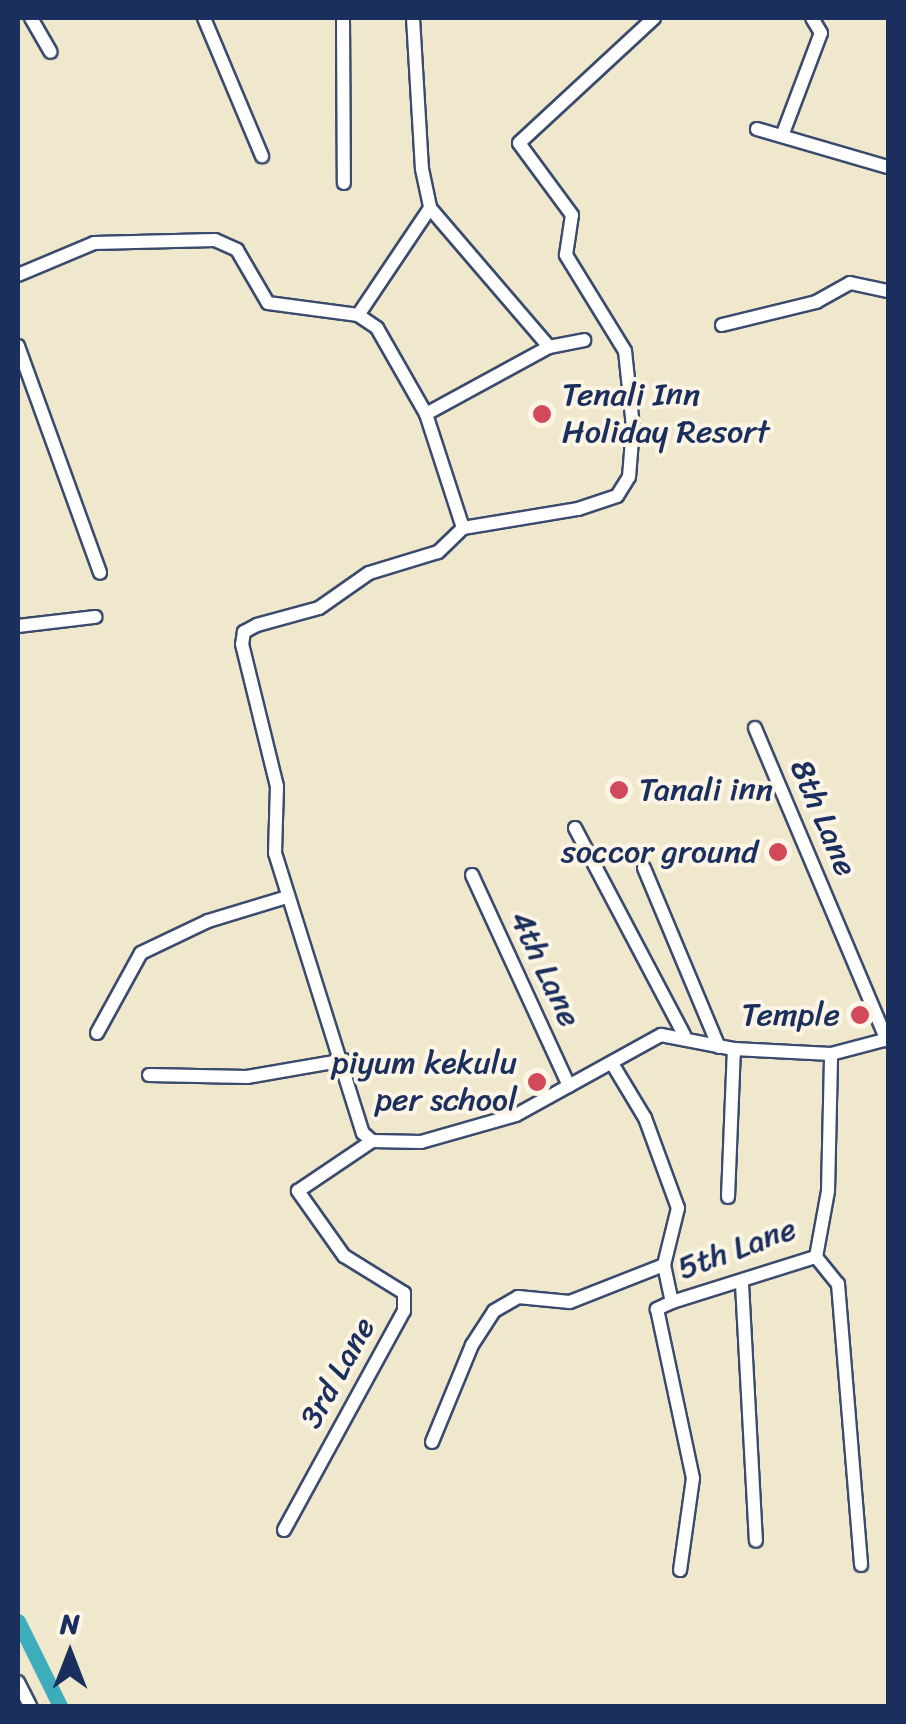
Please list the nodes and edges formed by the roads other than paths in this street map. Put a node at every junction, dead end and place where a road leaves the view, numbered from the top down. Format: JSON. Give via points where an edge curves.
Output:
{"nodes":[{"id":1,"x":31,"y":18,"type":"edge"},
{"id":2,"x":204,"y":18,"type":"edge"},
{"id":3,"x":343,"y":18,"type":"edge"},
{"id":4,"x":413,"y":18,"type":"edge"},
{"id":5,"x":654,"y":18,"type":"edge"},
{"id":6,"x":812,"y":18,"type":"edge"},
{"id":7,"x":50,"y":52,"type":"dead end"},
{"id":8,"x":757,"y":129,"type":"dead end"},
{"id":9,"x":782,"y":136,"type":"junction"},
{"id":10,"x":262,"y":156,"type":"dead end"},
{"id":11,"x":888,"y":167,"type":"edge"},
{"id":12,"x":344,"y":183,"type":"dead end"},
{"id":13,"x":430,"y":208,"type":"junction"},
{"id":14,"x":18,"y":275,"type":"edge"},
{"id":15,"x":888,"y":291,"type":"edge"},
{"id":16,"x":358,"y":316,"type":"junction"},
{"id":17,"x":722,"y":324,"type":"dead end"},
{"id":18,"x":584,"y":340,"type":"dead end"},
{"id":19,"x":18,"y":346,"type":"edge"},
{"id":20,"x":550,"y":347,"type":"junction"},
{"id":21,"x":426,"y":414,"type":"junction"},
{"id":22,"x":463,"y":528,"type":"junction"},
{"id":23,"x":100,"y":573,"type":"dead end"},
{"id":24,"x":95,"y":617,"type":"dead end"},
{"id":25,"x":18,"y":626,"type":"edge"},
{"id":26,"x":755,"y":728,"type":"dead end"},
{"id":27,"x":575,"y":828,"type":"dead end"},
{"id":28,"x":644,"y":868,"type":"dead end"},
{"id":29,"x":472,"y":874,"type":"dead end"},
{"id":30,"x":287,"y":897,"type":"junction"},
{"id":31,"x":97,"y":1033,"type":"dead end"},
{"id":32,"x":684,"y":1036,"type":"junction"},
{"id":33,"x":888,"y":1040,"type":"edge"},
{"id":34,"x":719,"y":1047,"type":"junction"},
{"id":35,"x":734,"y":1049,"type":"junction"},
{"id":36,"x":831,"y":1054,"type":"junction"},
{"id":37,"x":345,"y":1060,"type":"junction"},
{"id":38,"x":613,"y":1065,"type":"junction"},
{"id":39,"x":149,"y":1074,"type":"dead end"},
{"id":40,"x":569,"y":1086,"type":"junction"},
{"id":41,"x":372,"y":1141,"type":"junction"},
{"id":42,"x":728,"y":1197,"type":"dead end"},
{"id":43,"x":816,"y":1257,"type":"junction"},
{"id":44,"x":664,"y":1265,"type":"junction"},
{"id":45,"x":742,"y":1284,"type":"junction"},
{"id":46,"x":672,"y":1302,"type":"junction"},
{"id":47,"x":432,"y":1442,"type":"dead end"},
{"id":48,"x":284,"y":1530,"type":"dead end"},
{"id":49,"x":756,"y":1540,"type":"dead end"},
{"id":50,"x":861,"y":1565,"type":"dead end"},
{"id":51,"x":680,"y":1570,"type":"dead end"},
{"id":52,"x":18,"y":1682,"type":"edge"},
{"id":53,"x":30,"y":1706,"type":"edge"}],
"edges":[{"from":1,"to":7,"type":"street"},
{"from":2,"to":10,"type":"street"},
{"from":3,"to":12,"type":"street"},
{"from":4,"to":13,"type":"street"},
{"from":5,"to":22,"type":"street","via":[[518,143],[572,215],[566,254],[625,351],[633,427],[629,476],[616,496],[578,509]]},
{"from":6,"to":9,"type":"street","via":[[821,33]]},
{"from":8,"to":9,"type":"street"},
{"from":9,"to":11,"type":"street"},
{"from":13,"to":16,"type":"street"},
{"from":13,"to":20,"type":"street"},
{"from":14,"to":16,"type":"street","via":[[94,243],[215,240],[236,250],[268,302]]},
{"from":15,"to":17,"type":"street","via":[[850,282],[816,302]]},
{"from":16,"to":21,"type":"street","via":[[377,328]]},
{"from":18,"to":20,"type":"street"},
{"from":19,"to":23,"type":"street"},
{"from":20,"to":21,"type":"street"},
{"from":21,"to":22,"type":"street"},
{"from":22,"to":30,"type":"street","via":[[438,552],[369,573],[320,608],[244,632],[277,786],[275,853]]},
{"from":24,"to":25,"type":"street"},
{"from":26,"to":33,"type":"street","name":"8th Lane"},
{"from":27,"to":32,"type":"street"},
{"from":28,"to":34,"type":"street"},
{"from":29,"to":40,"type":"street","name":"4th Lane"},
{"from":30,"to":31,"type":"street","via":[[208,921],[141,953]]},
{"from":30,"to":37,"type":"street"},
{"from":32,"to":34,"type":"street"},
{"from":32,"to":38,"type":"street","via":[[661,1035]]},
{"from":33,"to":36,"type":"street"},
{"from":34,"to":35,"type":"street"},
{"from":35,"to":36,"type":"street"},
{"from":35,"to":42,"type":"street"},
{"from":36,"to":43,"type":"street","name":"5th Lane","via":[[828,1192]]},
{"from":37,"to":39,"type":"street","via":[[247,1077]]},
{"from":37,"to":41,"type":"street","via":[[351,1104]]},
{"from":38,"to":40,"type":"street"},
{"from":38,"to":44,"type":"street","name":"5th Lane","via":[[645,1118],[678,1208]]},
{"from":40,"to":41,"type":"street","via":[[516,1116],[440,1137]]},
{"from":41,"to":48,"type":"street","name":"3rd Lane","via":[[298,1191],[344,1256],[404,1293],[404,1311]]},
{"from":43,"to":45,"type":"street","name":"5th Lane"},
{"from":43,"to":50,"type":"street","via":[[838,1284]]},
{"from":44,"to":46,"type":"street","name":"5th Lane"},
{"from":44,"to":47,"type":"street","via":[[570,1302],[518,1297],[494,1311],[472,1344]]},
{"from":45,"to":46,"type":"street","name":"5th Lane"},
{"from":45,"to":49,"type":"street"},
{"from":46,"to":51,"type":"street","via":[[657,1309],[694,1478]]},
{"from":52,"to":53,"type":"street"}]}
